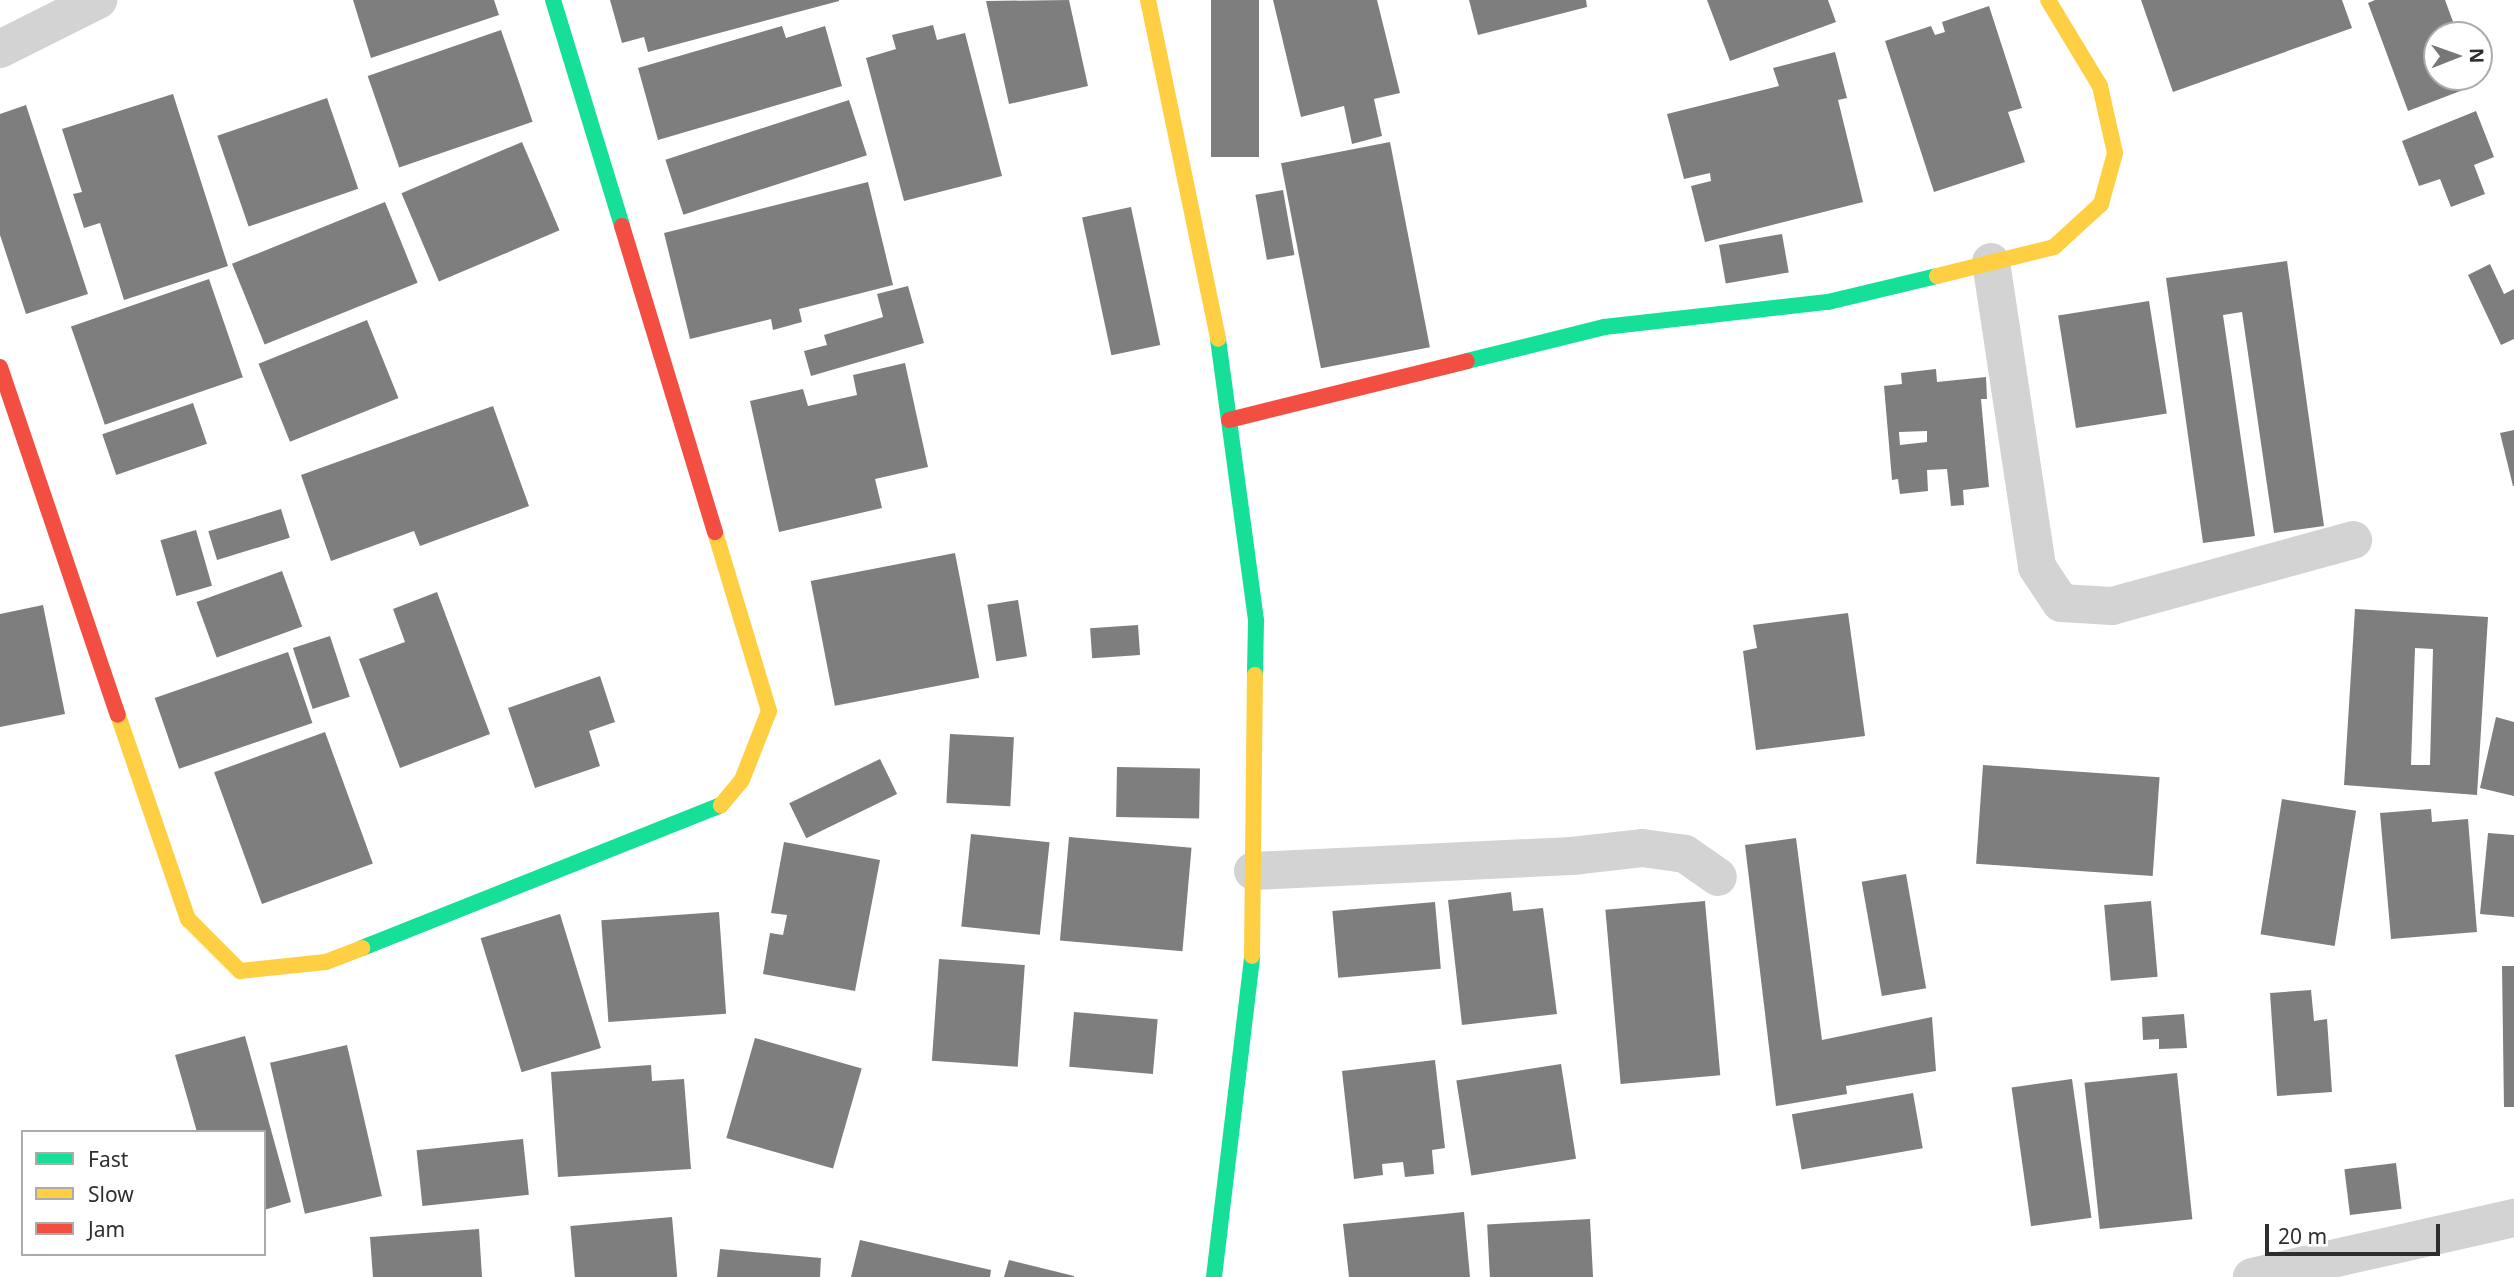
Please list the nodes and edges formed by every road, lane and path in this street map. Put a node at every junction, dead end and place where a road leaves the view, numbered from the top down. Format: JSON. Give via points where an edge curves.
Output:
{"nodes":[{"id":1,"x":98,"y":0,"type":"edge"},
{"id":2,"x":553,"y":0,"type":"edge"},
{"id":3,"x":1148,"y":0,"type":"edge"},
{"id":4,"x":2048,"y":0,"type":"edge"},
{"id":5,"x":0,"y":49,"type":"edge"},
{"id":6,"x":1991,"y":262,"type":"junction"},
{"id":7,"x":0,"y":367,"type":"edge"},
{"id":8,"x":1229,"y":420,"type":"junction"},
{"id":9,"x":2353,"y":540,"type":"dead end"},
{"id":10,"x":1253,"y":871,"type":"junction"},
{"id":11,"x":1718,"y":877,"type":"dead end"},
{"id":12,"x":2514,"y":1218,"type":"edge"},
{"id":13,"x":1214,"y":1277,"type":"edge"},
{"id":14,"x":2252,"y":1277,"type":"edge"}],
"edges":[{"from":1,"to":5,"type":"street"},
{"from":2,"to":7,"type":"street","via":[[769,711],[742,780],[717,810],[326,962],[240,971],[188,919]]},
{"from":3,"to":8,"type":"street","via":[[1214,310]]},
{"from":4,"to":6,"type":"street","via":[[2100,86],[2115,153],[2101,204],[2054,247]]},
{"from":6,"to":8,"type":"street","via":[[1828,302],[1604,327]]},
{"from":6,"to":9,"type":"street","via":[[2037,568],[2061,603],[2112,606]]},
{"from":8,"to":10,"type":"street","via":[[1256,621]]},
{"from":10,"to":11,"type":"street","via":[[1572,856],[1642,848],[1685,854]]},
{"from":10,"to":13,"type":"street","via":[[1252,972]]},
{"from":12,"to":14,"type":"street"}]}
